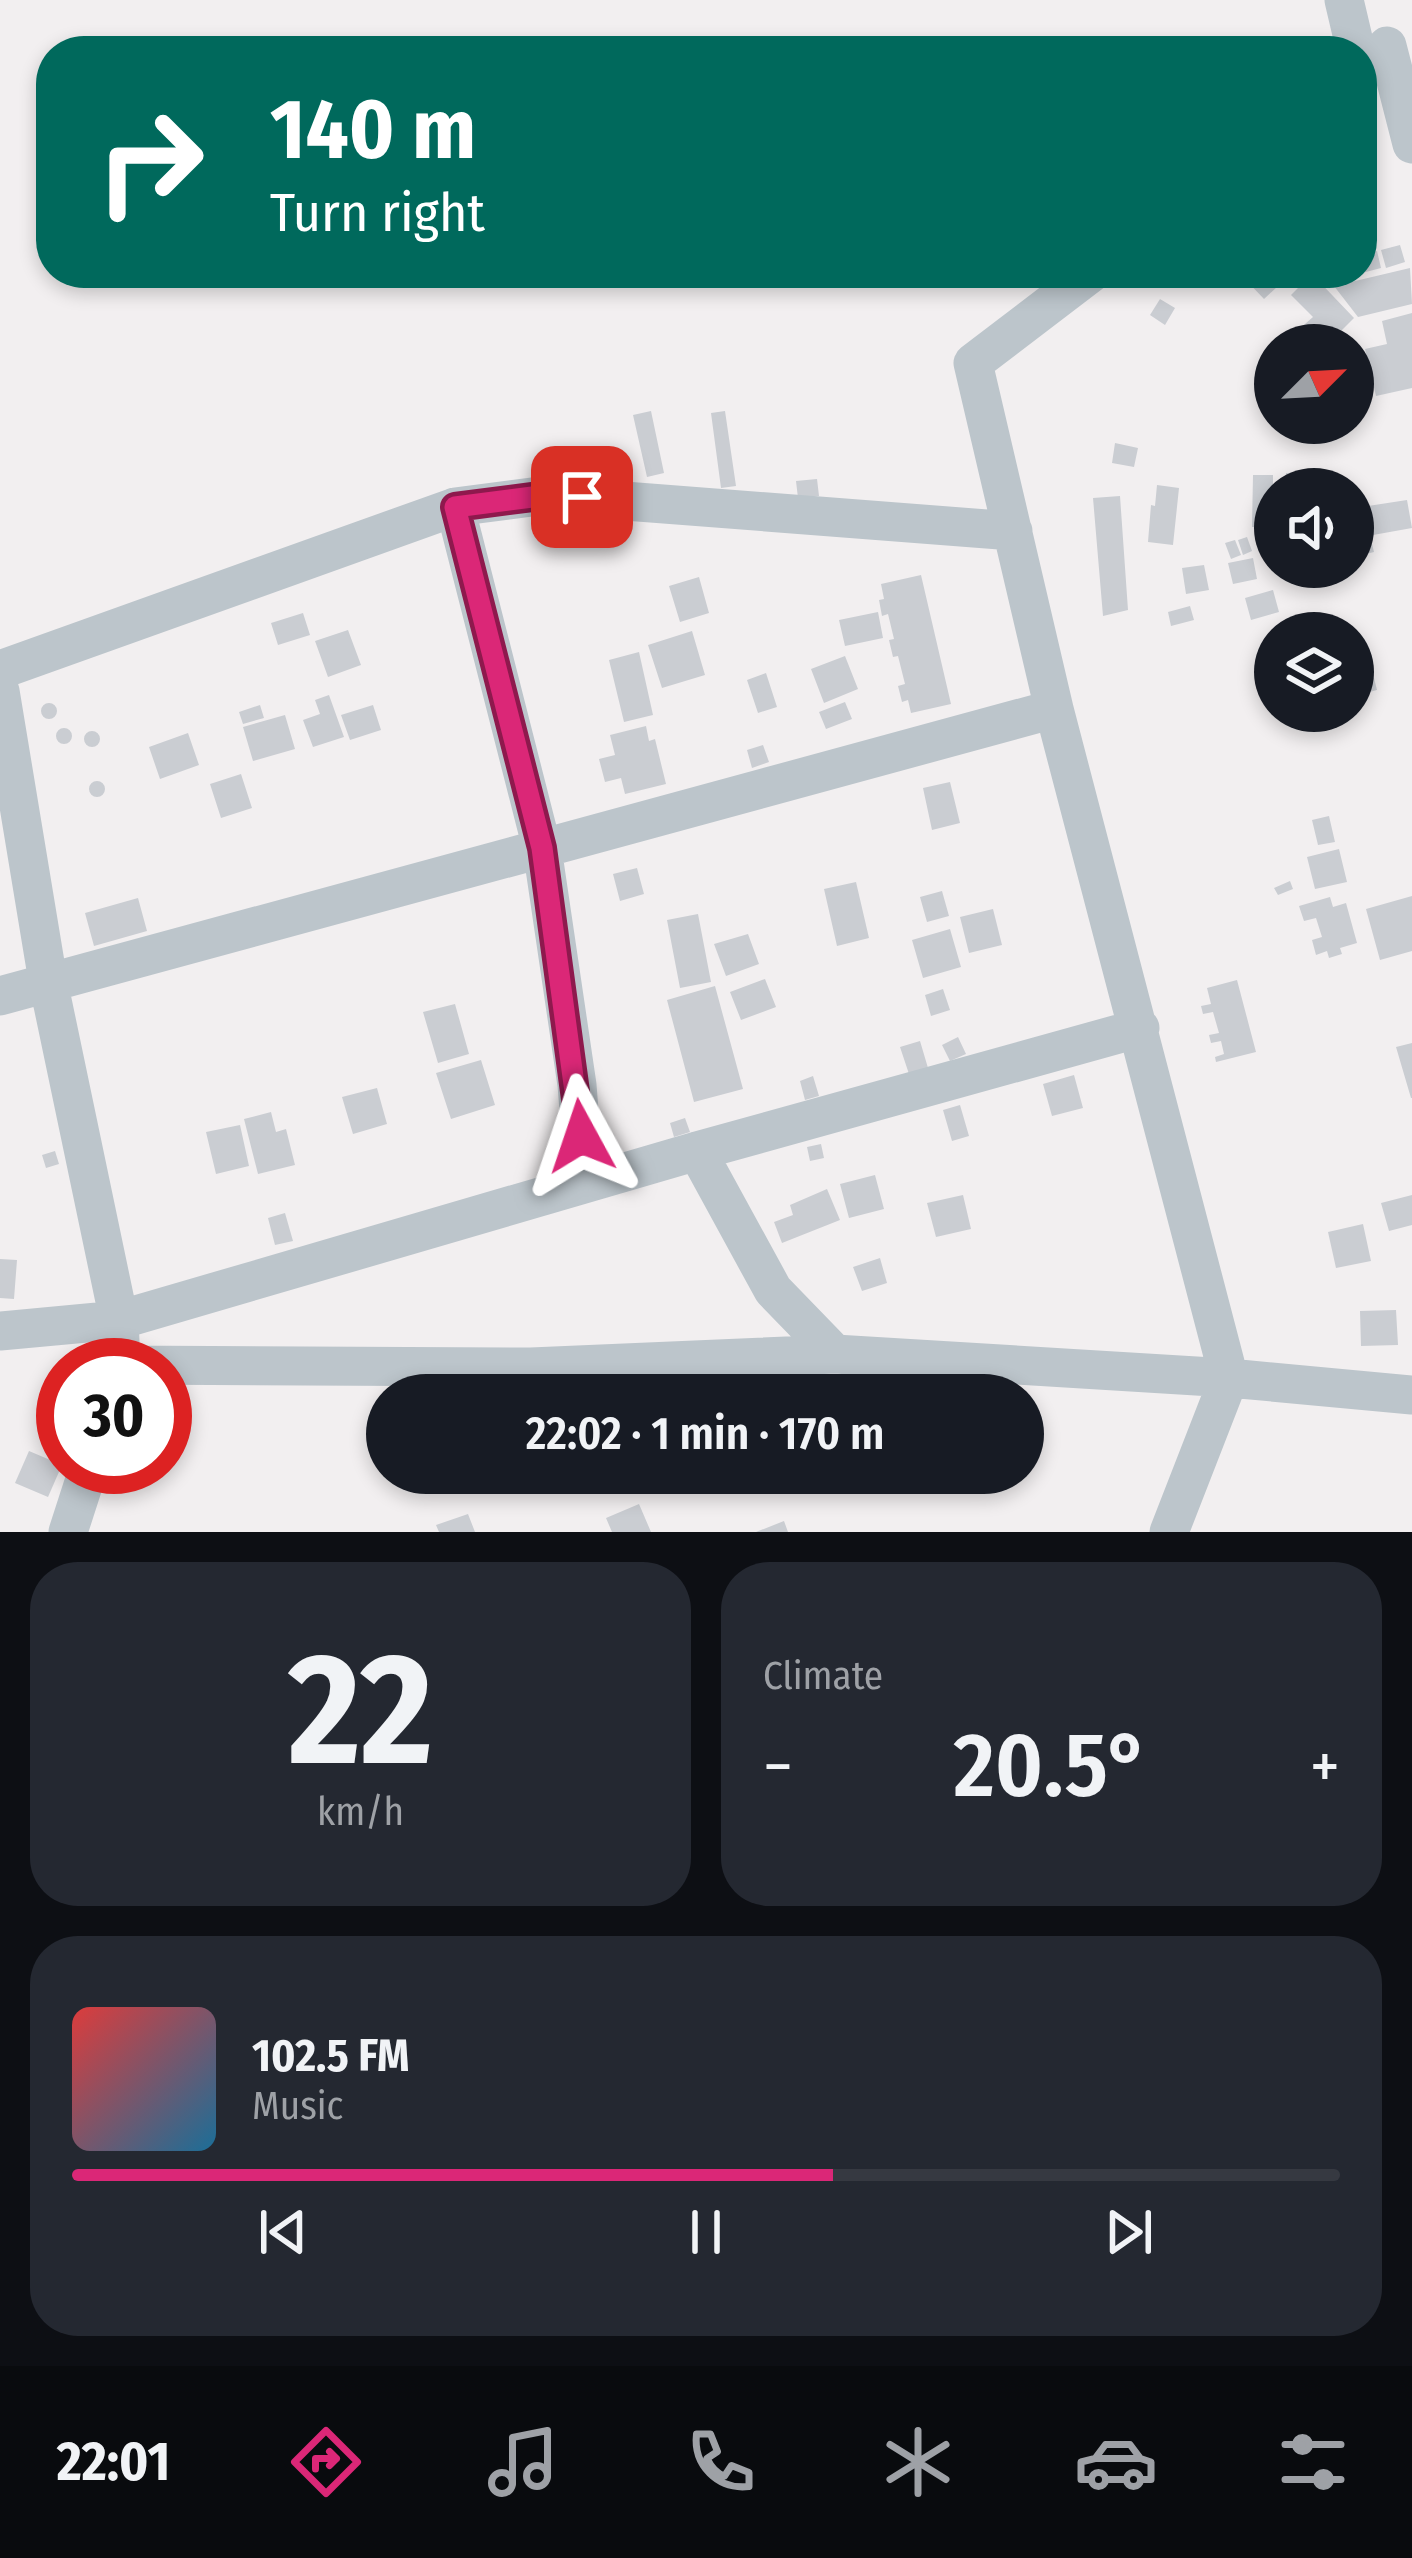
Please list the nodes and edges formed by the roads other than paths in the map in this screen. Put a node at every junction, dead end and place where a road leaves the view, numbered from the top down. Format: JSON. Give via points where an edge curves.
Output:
{"nodes":[{"id":1,"x":1344,"y":0,"type":"edge"},
{"id":2,"x":1369,"y":36,"type":"edge"},
{"id":3,"x":1379,"y":51,"type":"edge"},
{"id":4,"x":1412,"y":144,"type":"edge"},
{"id":5,"x":1072,"y":288,"type":"edge"},
{"id":6,"x":455,"y":507,"type":"junction"},
{"id":7,"x":1012,"y":530,"type":"junction"},
{"id":8,"x":0,"y":670,"type":"edge"},
{"id":9,"x":0,"y":691,"type":"edge"},
{"id":10,"x":1054,"y":709,"type":"junction"},
{"id":11,"x":542,"y":848,"type":"junction"},
{"id":12,"x":48,"y":981,"type":"junction"},
{"id":13,"x":0,"y":996,"type":"edge"},
{"id":14,"x":1140,"y":1028,"type":"junction"},
{"id":15,"x":697,"y":1151,"type":"junction"},
{"id":16,"x":572,"y":1187,"type":"junction"},
{"id":17,"x":119,"y":1320,"type":"junction"},
{"id":18,"x":0,"y":1331,"type":"edge"},
{"id":19,"x":119,"y":1338,"type":"edge"},
{"id":20,"x":835,"y":1354,"type":"junction"},
{"id":21,"x":192,"y":1365,"type":"edge"},
{"id":22,"x":1229,"y":1378,"type":"junction"},
{"id":23,"x":1412,"y":1395,"type":"edge"},
{"id":24,"x":80,"y":1494,"type":"edge"},
{"id":25,"x":68,"y":1532,"type":"edge"},
{"id":26,"x":1168,"y":1532,"type":"edge"}],
"edges":[{"from":1,"to":2,"type":"street"},
{"from":3,"to":4,"type":"street"},
{"from":5,"to":7,"type":"street","via":[[974,363]]},
{"from":6,"to":7,"type":"street","via":[[548,495]]},
{"from":6,"to":8,"type":"street"},
{"from":6,"to":11,"type":"street"},
{"from":7,"to":10,"type":"street"},
{"from":9,"to":12,"type":"street"},
{"from":10,"to":11,"type":"street"},
{"from":10,"to":14,"type":"street"},
{"from":11,"to":12,"type":"street"},
{"from":11,"to":16,"type":"street","via":[[578,1102]]},
{"from":12,"to":13,"type":"street"},
{"from":12,"to":17,"type":"street"},
{"from":14,"to":15,"type":"street"},
{"from":14,"to":22,"type":"street"},
{"from":15,"to":16,"type":"street"},
{"from":15,"to":20,"type":"street","via":[[773,1290]]},
{"from":16,"to":17,"type":"street"},
{"from":17,"to":18,"type":"street"},
{"from":17,"to":19,"type":"street"},
{"from":20,"to":21,"type":"street","via":[[532,1367]]},
{"from":20,"to":22,"type":"street"},
{"from":22,"to":23,"type":"street"},
{"from":22,"to":26,"type":"street"},
{"from":24,"to":25,"type":"street"}]}
